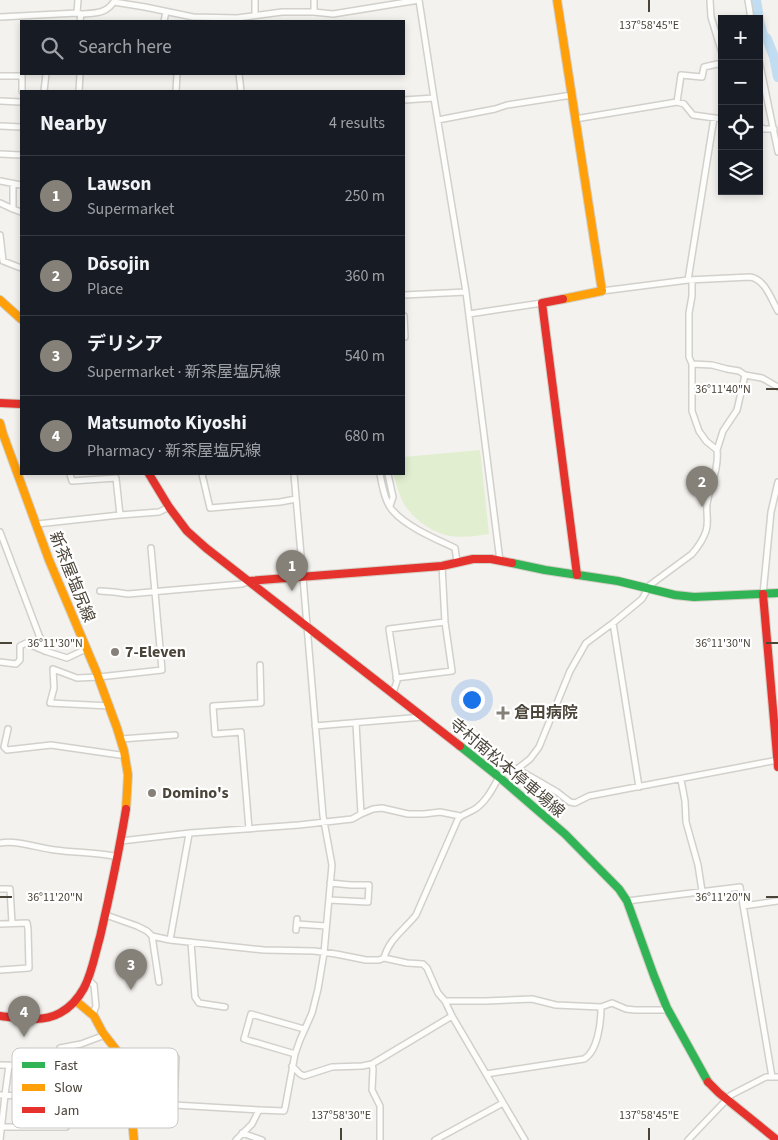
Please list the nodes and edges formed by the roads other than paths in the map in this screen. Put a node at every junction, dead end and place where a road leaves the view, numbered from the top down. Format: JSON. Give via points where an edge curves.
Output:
{"nodes":[{"id":1,"x":78,"y":0,"type":"edge"},
{"id":2,"x":255,"y":0,"type":"edge"},
{"id":3,"x":314,"y":0,"type":"edge"},
{"id":4,"x":419,"y":0,"type":"edge"},
{"id":5,"x":557,"y":0,"type":"edge"},
{"id":6,"x":710,"y":0,"type":"edge"},
{"id":7,"x":748,"y":0,"type":"edge"},
{"id":8,"x":115,"y":1,"type":"edge"},
{"id":9,"x":166,"y":12,"type":"junction"},
{"id":10,"x":314,"y":12,"type":"junction"},
{"id":11,"x":79,"y":14,"type":"junction"},
{"id":12,"x":255,"y":15,"type":"junction"},
{"id":13,"x":750,"y":15,"type":"edge"},
{"id":14,"x":0,"y":17,"type":"edge"},
{"id":15,"x":34,"y":18,"type":"edge"},
{"id":16,"x":80,"y":20,"type":"edge"},
{"id":17,"x":164,"y":20,"type":"edge"},
{"id":18,"x":237,"y":20,"type":"edge"},
{"id":19,"x":718,"y":39,"type":"edge"},
{"id":20,"x":718,"y":64,"type":"edge"},
{"id":21,"x":46,"y":75,"type":"edge"},
{"id":22,"x":80,"y":75,"type":"edge"},
{"id":23,"x":177,"y":75,"type":"edge"},
{"id":24,"x":239,"y":75,"type":"edge"},
{"id":25,"x":0,"y":76,"type":"edge"},
{"id":26,"x":763,"y":78,"type":"edge"},
{"id":27,"x":22,"y":90,"type":"edge"},
{"id":28,"x":44,"y":90,"type":"edge"},
{"id":29,"x":78,"y":90,"type":"edge"},
{"id":30,"x":176,"y":90,"type":"edge"},
{"id":31,"x":241,"y":90,"type":"edge"},
{"id":32,"x":572,"y":95,"type":"junction"},
{"id":33,"x":434,"y":98,"type":"junction"},
{"id":34,"x":405,"y":100,"type":"edge"},
{"id":35,"x":0,"y":101,"type":"edge"},
{"id":36,"x":20,"y":102,"type":"edge"},
{"id":37,"x":678,"y":102,"type":"junction"},
{"id":38,"x":714,"y":118,"type":"junction"},
{"id":39,"x":718,"y":118,"type":"edge"},
{"id":40,"x":575,"y":119,"type":"junction"},
{"id":41,"x":438,"y":120,"type":"junction"},
{"id":42,"x":0,"y":126,"type":"edge"},
{"id":43,"x":20,"y":127,"type":"edge"},
{"id":44,"x":763,"y":128,"type":"edge"},
{"id":45,"x":774,"y":129,"type":"junction"},
{"id":46,"x":778,"y":152,"type":"edge"},
{"id":47,"x":0,"y":154,"type":"edge"},
{"id":48,"x":20,"y":155,"type":"edge"},
{"id":49,"x":0,"y":181,"type":"edge"},
{"id":50,"x":13,"y":184,"type":"junction"},
{"id":51,"x":20,"y":185,"type":"edge"},
{"id":52,"x":0,"y":204,"type":"edge"},
{"id":53,"x":13,"y":209,"type":"junction"},
{"id":54,"x":20,"y":212,"type":"edge"},
{"id":55,"x":0,"y":235,"type":"edge"},
{"id":56,"x":20,"y":268,"type":"edge"},
{"id":57,"x":690,"y":280,"type":"junction"},
{"id":58,"x":602,"y":291,"type":"junction"},
{"id":59,"x":466,"y":292,"type":"junction"},
{"id":60,"x":405,"y":295,"type":"edge"},
{"id":61,"x":0,"y":300,"type":"edge"},
{"id":62,"x":542,"y":303,"type":"junction"},
{"id":63,"x":778,"y":311,"type":"edge"},
{"id":64,"x":469,"y":314,"type":"junction"},
{"id":65,"x":20,"y":318,"type":"edge"},
{"id":66,"x":692,"y":364,"type":"junction"},
{"id":67,"x":746,"y":375,"type":"junction"},
{"id":68,"x":778,"y":386,"type":"edge"},
{"id":69,"x":0,"y":403,"type":"edge"},
{"id":70,"x":20,"y":404,"type":"edge"},
{"id":71,"x":0,"y":423,"type":"edge"},
{"id":72,"x":1,"y":435,"type":"edge"},
{"id":73,"x":717,"y":450,"type":"junction"},
{"id":74,"x":70,"y":475,"type":"edge"},
{"id":75,"x":150,"y":475,"type":"edge"},
{"id":76,"x":202,"y":475,"type":"edge"},
{"id":77,"x":294,"y":475,"type":"edge"},
{"id":78,"x":380,"y":475,"type":"edge"},
{"id":79,"x":388,"y":475,"type":"edge"},
{"id":80,"x":116,"y":476,"type":"edge"},
{"id":81,"x":778,"y":482,"type":"edge"},
{"id":82,"x":296,"y":498,"type":"junction"},
{"id":83,"x":390,"y":506,"type":"junction"},
{"id":84,"x":169,"y":507,"type":"junction"},
{"id":85,"x":120,"y":515,"type":"junction"},
{"id":86,"x":37,"y":524,"type":"junction"},
{"id":87,"x":0,"y":532,"type":"edge"},
{"id":88,"x":151,"y":548,"type":"dead end"},
{"id":89,"x":500,"y":560,"type":"junction"},
{"id":90,"x":457,"y":562,"type":"junction"},
{"id":91,"x":442,"y":566,"type":"junction"},
{"id":92,"x":577,"y":575,"type":"junction"},
{"id":93,"x":304,"y":578,"type":"junction"},
{"id":94,"x":249,"y":581,"type":"junction"},
{"id":95,"x":648,"y":588,"type":"junction"},
{"id":96,"x":100,"y":591,"type":"dead end"},
{"id":97,"x":154,"y":591,"type":"junction"},
{"id":98,"x":778,"y":593,"type":"edge"},
{"id":99,"x":763,"y":594,"type":"junction"},
{"id":100,"x":445,"y":622,"type":"junction"},
{"id":101,"x":613,"y":623,"type":"junction"},
{"id":102,"x":308,"y":626,"type":"junction"},
{"id":103,"x":86,"y":649,"type":"junction"},
{"id":104,"x":45,"y":651,"type":"junction"},
{"id":105,"x":0,"y":662,"type":"edge"},
{"id":106,"x":260,"y":665,"type":"dead end"},
{"id":107,"x":99,"y":677,"type":"junction"},
{"id":108,"x":396,"y":678,"type":"junction"},
{"id":109,"x":393,"y":693,"type":"junction"},
{"id":110,"x":110,"y":706,"type":"junction"},
{"id":111,"x":423,"y":717,"type":"junction"},
{"id":112,"x":356,"y":723,"type":"junction"},
{"id":113,"x":315,"y":726,"type":"junction"},
{"id":114,"x":8,"y":729,"type":"dead end"},
{"id":115,"x":175,"y":735,"type":"dead end"},
{"id":116,"x":121,"y":739,"type":"junction"},
{"id":117,"x":125,"y":754,"type":"junction"},
{"id":118,"x":778,"y":763,"type":"edge"},
{"id":119,"x":500,"y":777,"type":"junction"},
{"id":120,"x":681,"y":780,"type":"junction"},
{"id":121,"x":639,"y":787,"type":"junction"},
{"id":122,"x":361,"y":814,"type":"junction"},
{"id":123,"x":460,"y":816,"type":"junction"},
{"id":124,"x":324,"y":822,"type":"junction"},
{"id":125,"x":249,"y":829,"type":"junction"},
{"id":126,"x":188,"y":834,"type":"junction"},
{"id":127,"x":121,"y":841,"type":"junction"},
{"id":128,"x":0,"y":843,"type":"edge"},
{"id":129,"x":118,"y":857,"type":"junction"},
{"id":130,"x":330,"y":883,"type":"junction"},
{"id":131,"x":0,"y":889,"type":"edge"},
{"id":132,"x":702,"y":892,"type":"junction"},
{"id":133,"x":329,"y":900,"type":"junction"},
{"id":134,"x":627,"y":901,"type":"junction"},
{"id":135,"x":778,"y":901,"type":"edge"},
{"id":136,"x":743,"y":906,"type":"junction"},
{"id":137,"x":106,"y":914,"type":"junction"},
{"id":138,"x":12,"y":923,"type":"junction"},
{"id":139,"x":0,"y":924,"type":"edge"},
{"id":140,"x":297,"y":924,"type":"dead end"},
{"id":141,"x":326,"y":926,"type":"junction"},
{"id":142,"x":152,"y":936,"type":"junction"},
{"id":143,"x":170,"y":940,"type":"junction"},
{"id":144,"x":191,"y":942,"type":"junction"},
{"id":145,"x":324,"y":952,"type":"junction"},
{"id":146,"x":384,"y":958,"type":"junction"},
{"id":147,"x":0,"y":970,"type":"edge"},
{"id":148,"x":88,"y":979,"type":"junction"},
{"id":149,"x":159,"y":982,"type":"dead end"},
{"id":150,"x":76,"y":1001,"type":"junction"},
{"id":151,"x":445,"y":1001,"type":"junction"},
{"id":152,"x":225,"y":1007,"type":"dead end"},
{"id":153,"x":601,"y":1007,"type":"junction"},
{"id":154,"x":669,"y":1010,"type":"junction"},
{"id":155,"x":93,"y":1014,"type":"junction"},
{"id":156,"x":0,"y":1016,"type":"edge"},
{"id":157,"x":452,"y":1016,"type":"junction"},
{"id":158,"x":304,"y":1029,"type":"junction"},
{"id":159,"x":105,"y":1035,"type":"junction"},
{"id":160,"x":60,"y":1048,"type":"edge"},
{"id":161,"x":115,"y":1048,"type":"edge"},
{"id":162,"x":295,"y":1054,"type":"junction"},
{"id":163,"x":372,"y":1064,"type":"junction"},
{"id":164,"x":0,"y":1065,"type":"edge"},
{"id":165,"x":10,"y":1065,"type":"joint"},
{"id":166,"x":292,"y":1066,"type":"junction"},
{"id":167,"x":486,"y":1074,"type":"junction"},
{"id":168,"x":775,"y":1077,"type":"edge"},
{"id":169,"x":2,"y":1095,"type":"edge"},
{"id":170,"x":728,"y":1100,"type":"junction"},
{"id":171,"x":503,"y":1103,"type":"junction"},
{"id":172,"x":178,"y":1105,"type":"edge"},
{"id":173,"x":259,"y":1110,"type":"junction"},
{"id":174,"x":2,"y":1127,"type":"junction"},
{"id":175,"x":12,"y":1127,"type":"edge"},
{"id":176,"x":242,"y":1133,"type":"junction"},
{"id":177,"x":0,"y":1140,"type":"edge"},
{"id":178,"x":236,"y":1140,"type":"edge"},
{"id":179,"x":262,"y":1140,"type":"edge"},
{"id":180,"x":380,"y":1140,"type":"edge"},
{"id":181,"x":435,"y":1140,"type":"edge"},
{"id":182,"x":525,"y":1140,"type":"edge"},
{"id":183,"x":688,"y":1140,"type":"edge"},
{"id":184,"x":777,"y":1140,"type":"edge"}],
"edges":[{"from":1,"to":11,"type":"street"},
{"from":2,"to":12,"type":"street"},
{"from":3,"to":10,"type":"street"},
{"from":4,"to":10,"type":"street","via":[[333,14]]},
{"from":4,"to":33,"type":"street"},
{"from":5,"to":32,"type":"main road"},
{"from":6,"to":19,"type":"street"},
{"from":7,"to":13,"type":"street"},
{"from":8,"to":9,"type":"street"},
{"from":8,"to":11,"type":"street","via":[[108,9]]},
{"from":9,"to":17,"type":"street"},
{"from":9,"to":18,"type":"street"},
{"from":10,"to":12,"type":"street"},
{"from":11,"to":15,"type":"street"},
{"from":11,"to":16,"type":"street"},
{"from":12,"to":18,"type":"street"},
{"from":14,"to":15,"type":"street"},
{"from":20,"to":37,"type":"street","via":[[704,67],[702,77],[681,75]]},
{"from":21,"to":28,"type":"street"},
{"from":22,"to":29,"type":"street"},
{"from":23,"to":30,"type":"street"},
{"from":24,"to":31,"type":"street"},
{"from":25,"to":27,"type":"street","via":[[22,76]]},
{"from":26,"to":45,"type":"street"},
{"from":32,"to":40,"type":"main road"},
{"from":32,"to":41,"type":"street"},
{"from":33,"to":34,"type":"street"},
{"from":33,"to":41,"type":"street"},
{"from":35,"to":36,"type":"street"},
{"from":37,"to":38,"type":"street","via":[[693,114]]},
{"from":37,"to":40,"type":"street"},
{"from":38,"to":39,"type":"street"},
{"from":38,"to":57,"type":"street"},
{"from":40,"to":58,"type":"main road"},
{"from":41,"to":59,"type":"street"},
{"from":42,"to":43,"type":"street"},
{"from":44,"to":45,"type":"street"},
{"from":45,"to":46,"type":"street"},
{"from":47,"to":48,"type":"street"},
{"from":49,"to":50,"type":"street"},
{"from":50,"to":51,"type":"street"},
{"from":50,"to":53,"type":"street"},
{"from":52,"to":53,"type":"street"},
{"from":53,"to":54,"type":"street"},
{"from":55,"to":56,"type":"street","via":[[3,261]]},
{"from":57,"to":58,"type":"street"},
{"from":57,"to":63,"type":"street","via":[[756,278]]},
{"from":57,"to":66,"type":"street","via":[[689,357]]},
{"from":58,"to":62,"type":"main road"},
{"from":59,"to":60,"type":"street"},
{"from":59,"to":64,"type":"street"},
{"from":61,"to":65,"type":"main road"},
{"from":62,"to":64,"type":"street"},
{"from":62,"to":92,"type":"main road"},
{"from":64,"to":89,"type":"street"},
{"from":66,"to":67,"type":"street","via":[[712,365]]},
{"from":66,"to":73,"type":"street","via":[[692,411],[699,431]]},
{"from":67,"to":68,"type":"street"},
{"from":67,"to":73,"type":"street","via":[[737,410],[723,431]]},
{"from":69,"to":70,"type":"main road"},
{"from":71,"to":72,"type":"main road","name":"新茶屋塩尻線"},
{"from":72,"to":86,"type":"main road","name":"新茶屋塩尻線"},
{"from":73,"to":95,"type":"street","via":[[703,540],[692,554]]},
{"from":74,"to":80,"type":"street","via":[[72,481]]},
{"from":75,"to":84,"type":"main road","name":"寺村南松本停車場線"},
{"from":76,"to":82,"type":"street","via":[[210,508]]},
{"from":77,"to":82,"type":"street"},
{"from":78,"to":83,"type":"street"},
{"from":79,"to":83,"type":"street","via":[[393,497]]},
{"from":80,"to":85,"type":"street"},
{"from":81,"to":99,"type":"street","via":[[771,512]]},
{"from":82,"to":93,"type":"street"},
{"from":83,"to":90,"type":"street","via":[[406,522],[455,548]]},
{"from":84,"to":85,"type":"street","via":[[159,512]]},
{"from":84,"to":94,"type":"main road","name":"寺村南松本停車場線","via":[[206,548]]},
{"from":85,"to":86,"type":"street"},
{"from":86,"to":103,"type":"main road","name":"新茶屋塩尻線"},
{"from":87,"to":104,"type":"street"},
{"from":88,"to":97,"type":"street"},
{"from":89,"to":90,"type":"main road"},
{"from":89,"to":92,"type":"main road"},
{"from":90,"to":91,"type":"main road"},
{"from":91,"to":93,"type":"main road"},
{"from":91,"to":100,"type":"street"},
{"from":92,"to":95,"type":"main road"},
{"from":93,"to":94,"type":"main road"},
{"from":93,"to":102,"type":"street"},
{"from":94,"to":97,"type":"street"},
{"from":94,"to":102,"type":"main road","name":"寺村南松本停車場線"},
{"from":95,"to":99,"type":"main road","via":[[694,597]]},
{"from":95,"to":101,"type":"street","via":[[642,598]]},
{"from":96,"to":97,"type":"street","via":[[128,594]]},
{"from":97,"to":107,"type":"street","via":[[162,670]]},
{"from":98,"to":99,"type":"main road"},
{"from":99,"to":118,"type":"main road"},
{"from":100,"to":108,"type":"street","via":[[390,629]]},
{"from":100,"to":108,"type":"street","via":[[452,671]]},
{"from":101,"to":121,"type":"street"},
{"from":101,"to":121,"type":"street","via":[[586,643],[538,747],[530,759],[516,769],[575,803],[589,796]]},
{"from":102,"to":109,"type":"main road","name":"寺村南松本停車場線"},
{"from":102,"to":113,"type":"street"},
{"from":103,"to":104,"type":"street","via":[[67,658]]},
{"from":103,"to":107,"type":"main road","name":"新茶屋塩尻線"},
{"from":104,"to":105,"type":"street","via":[[26,644],[20,646],[20,660],[16,664]]},
{"from":106,"to":125,"type":"street","via":[[261,703],[213,706],[215,734],[241,732]]},
{"from":107,"to":110,"type":"main road","name":"新茶屋塩尻線"},
{"from":107,"to":110,"type":"street","via":[[77,678],[53,669],[54,688],[50,703]]},
{"from":108,"to":109,"type":"street"},
{"from":109,"to":111,"type":"main road","name":"寺村南松本停車場線"},
{"from":110,"to":116,"type":"main road","name":"新茶屋塩尻線"},
{"from":111,"to":112,"type":"street"},
{"from":111,"to":119,"type":"main road","name":"寺村南松本停車場線"},
{"from":112,"to":113,"type":"street"},
{"from":112,"to":122,"type":"street"},
{"from":113,"to":124,"type":"street"},
{"from":114,"to":117,"type":"street","via":[[4,747],[8,750],[50,745]]},
{"from":115,"to":116,"type":"street"},
{"from":116,"to":117,"type":"main road","name":"新茶屋塩尻線"},
{"from":117,"to":127,"type":"main road","name":"新茶屋塩尻線","via":[[128,792]]},
{"from":118,"to":120,"type":"street"},
{"from":119,"to":123,"type":"street","via":[[476,809]]},
{"from":119,"to":134,"type":"main road","name":"寺村南松本停車場線","via":[[565,834]]},
{"from":120,"to":121,"type":"street"},
{"from":120,"to":132,"type":"street","via":[[686,822]]},
{"from":122,"to":123,"type":"street","via":[[382,808],[408,814],[440,812]]},
{"from":122,"to":124,"type":"street","via":[[352,819]]},
{"from":123,"to":146,"type":"street","via":[[416,915],[393,939]]},
{"from":124,"to":125,"type":"street"},
{"from":124,"to":130,"type":"street","via":[[332,865]]},
{"from":125,"to":126,"type":"street"},
{"from":126,"to":127,"type":"street"},
{"from":126,"to":143,"type":"street"},
{"from":127,"to":129,"type":"main road","name":"新茶屋塩尻線"},
{"from":128,"to":129,"type":"street"},
{"from":129,"to":137,"type":"main road","name":"新茶屋塩尻線"},
{"from":130,"to":133,"type":"street"},
{"from":130,"to":133,"type":"street","via":[[369,885],[368,902]]},
{"from":131,"to":138,"type":"street","via":[[10,888]]},
{"from":132,"to":134,"type":"street"},
{"from":132,"to":136,"type":"street","via":[[740,886]]},
{"from":133,"to":141,"type":"street"},
{"from":134,"to":154,"type":"main road","name":"寺村南松本停車場線"},
{"from":135,"to":136,"type":"street"},
{"from":136,"to":168,"type":"street"},
{"from":137,"to":142,"type":"street","via":[[137,926]]},
{"from":137,"to":148,"type":"main road","name":"新茶屋塩尻線"},
{"from":138,"to":139,"type":"street"},
{"from":138,"to":147,"type":"street","via":[[27,923],[29,968]]},
{"from":140,"to":141,"type":"street"},
{"from":141,"to":145,"type":"street"},
{"from":142,"to":143,"type":"street"},
{"from":142,"to":149,"type":"street"},
{"from":143,"to":144,"type":"street"},
{"from":144,"to":145,"type":"street","via":[[264,950]]},
{"from":144,"to":152,"type":"street","via":[[195,998],[199,1003]]},
{"from":145,"to":146,"type":"street","via":[[366,960]]},
{"from":145,"to":158,"type":"street","via":[[316,998]]},
{"from":146,"to":151,"type":"street","via":[[423,964]]},
{"from":148,"to":150,"type":"main road","name":"新茶屋塩尻線"},
{"from":148,"to":155,"type":"street","via":[[94,985],[96,1006]]},
{"from":150,"to":155,"type":"main road"},
{"from":150,"to":156,"type":"main road","name":"新茶屋塩尻線","via":[[47,1018]]},
{"from":151,"to":153,"type":"street","via":[[532,999],[556,1005]]},
{"from":151,"to":157,"type":"street"},
{"from":153,"to":154,"type":"street","via":[[612,1003],[635,1010]]},
{"from":153,"to":167,"type":"street","via":[[596,1042],[590,1056],[584,1060]]},
{"from":154,"to":170,"type":"main road","name":"寺村南松本停車場線","via":[[709,1083]]},
{"from":155,"to":159,"type":"main road"},
{"from":157,"to":163,"type":"street"},
{"from":157,"to":167,"type":"street"},
{"from":158,"to":162,"type":"street"},
{"from":158,"to":162,"type":"street","via":[[251,1014],[244,1039]]},
{"from":159,"to":160,"type":"street"},
{"from":159,"to":161,"type":"main road"},
{"from":162,"to":166,"type":"street"},
{"from":163,"to":166,"type":"street","via":[[332,1067],[304,1076]]},
{"from":163,"to":180,"type":"street","via":[[372,1090],[380,1106]]},
{"from":164,"to":165,"type":"street"},
{"from":165,"to":169,"type":"street"},
{"from":166,"to":173,"type":"street","via":[[284,1111]]},
{"from":167,"to":171,"type":"street"},
{"from":168,"to":170,"type":"street","via":[[757,1081],[731,1095]]},
{"from":169,"to":174,"type":"street"},
{"from":170,"to":183,"type":"street"},
{"from":170,"to":184,"type":"main road","name":"寺村南松本停車場線"},
{"from":171,"to":181,"type":"street"},
{"from":171,"to":182,"type":"street"},
{"from":172,"to":173,"type":"street"},
{"from":173,"to":176,"type":"street","via":[[252,1124]]},
{"from":174,"to":175,"type":"street"},
{"from":174,"to":177,"type":"street"},
{"from":176,"to":178,"type":"street"},
{"from":176,"to":179,"type":"street"}]}
